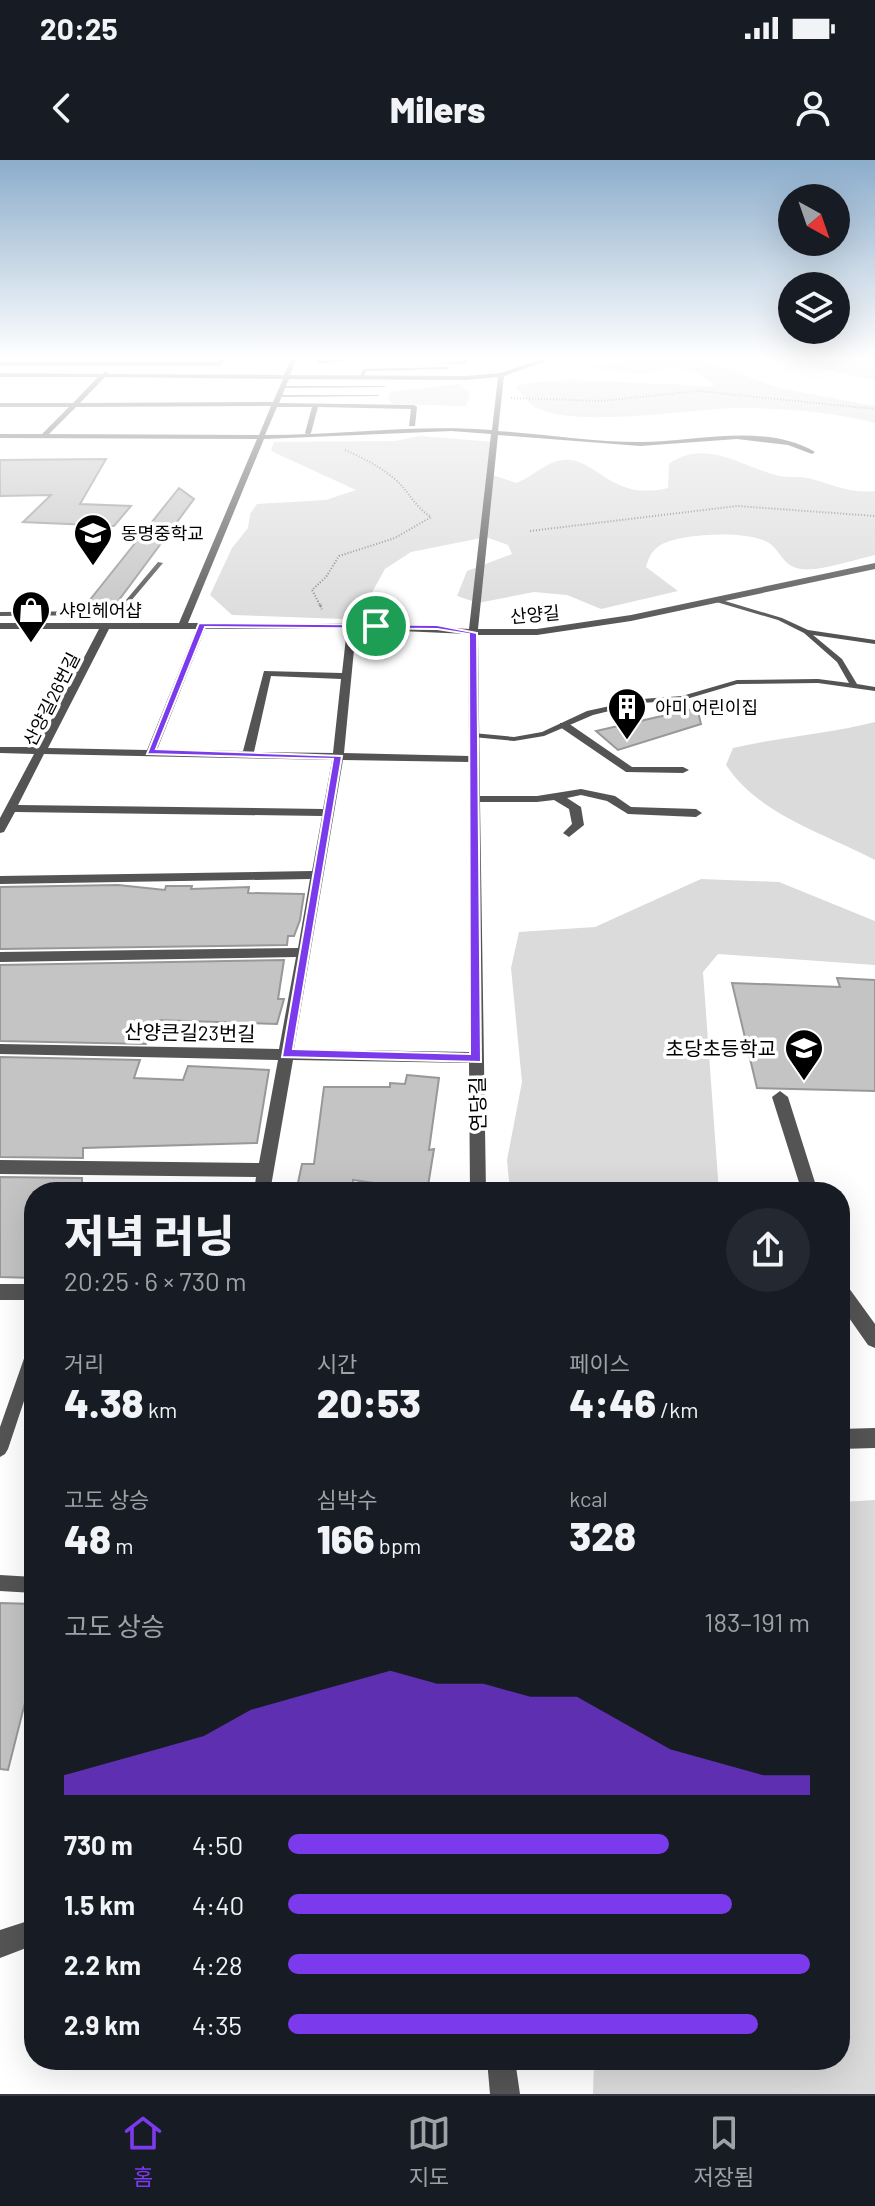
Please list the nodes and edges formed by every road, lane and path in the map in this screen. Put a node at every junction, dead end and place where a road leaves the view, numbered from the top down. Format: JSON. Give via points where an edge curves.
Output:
{"nodes":[{"id":1,"x":256,"y":449,"type":"edge"},
{"id":2,"x":346,"y":449,"type":"edge"},
{"id":3,"x":494,"y":449,"type":"edge"},
{"id":4,"x":805,"y":449,"type":"edge"},
{"id":5,"x":812,"y":452,"type":"dead end"},
{"id":6,"x":875,"y":516,"type":"edge"},
{"id":7,"x":530,"y":531,"type":"dead end"},
{"id":8,"x":160,"y":563,"type":"dead end"},
{"id":9,"x":875,"y":566,"type":"edge"},
{"id":10,"x":715,"y":600,"type":"junction"},
{"id":11,"x":325,"y":612,"type":"dead end"},
{"id":12,"x":0,"y":614,"type":"edge"},
{"id":13,"x":183,"y":624,"type":"junction"},
{"id":14,"x":106,"y":625,"type":"junction"},
{"id":15,"x":202,"y":625,"type":"junction"},
{"id":16,"x":1,"y":627,"type":"edge"},
{"id":17,"x":352,"y":627,"type":"junction"},
{"id":18,"x":806,"y":632,"type":"junction"},
{"id":19,"x":473,"y":633,"type":"junction"},
{"id":20,"x":875,"y":642,"type":"edge"},
{"id":21,"x":348,"y":676,"type":"junction"},
{"id":22,"x":854,"y":687,"type":"junction"},
{"id":23,"x":875,"y":689,"type":"edge"},
{"id":24,"x":564,"y":725,"type":"junction"},
{"id":25,"x":473,"y":735,"type":"junction"},
{"id":26,"x":0,"y":750,"type":"edge"},
{"id":27,"x":44,"y":750,"type":"junction"},
{"id":28,"x":151,"y":752,"type":"junction"},
{"id":29,"x":248,"y":754,"type":"junction"},
{"id":30,"x":338,"y":756,"type":"junction"},
{"id":31,"x":473,"y":759,"type":"junction"},
{"id":32,"x":683,"y":770,"type":"dead end"},
{"id":33,"x":556,"y":796,"type":"junction"},
{"id":34,"x":473,"y":799,"type":"junction"},
{"id":35,"x":12,"y":808,"type":"junction"},
{"id":36,"x":328,"y":813,"type":"junction"},
{"id":37,"x":696,"y":813,"type":"dead end"},
{"id":38,"x":0,"y":829,"type":"edge"},
{"id":39,"x":569,"y":833,"type":"dead end"},
{"id":40,"x":317,"y":875,"type":"junction"},
{"id":41,"x":0,"y":880,"type":"edge"},
{"id":42,"x":304,"y":952,"type":"junction"},
{"id":43,"x":0,"y":957,"type":"edge"},
{"id":44,"x":0,"y":1049,"type":"edge"},
{"id":45,"x":286,"y":1054,"type":"junction"},
{"id":46,"x":476,"y":1058,"type":"junction"},
{"id":47,"x":780,"y":1097,"type":"dead end"},
{"id":48,"x":0,"y":1167,"type":"edge"},
{"id":49,"x":266,"y":1170,"type":"junction"},
{"id":50,"x":264,"y":1182,"type":"edge"},
{"id":51,"x":478,"y":1182,"type":"edge"},
{"id":52,"x":807,"y":1182,"type":"edge"},
{"id":53,"x":0,"y":1292,"type":"edge"},
{"id":54,"x":24,"y":1292,"type":"edge"},
{"id":55,"x":850,"y":1304,"type":"edge"},
{"id":56,"x":875,"y":1339,"type":"edge"},
{"id":57,"x":24,"y":1379,"type":"edge"},
{"id":58,"x":875,"y":1438,"type":"edge"},
{"id":59,"x":850,"y":1439,"type":"edge"},
{"id":60,"x":0,"y":1449,"type":"edge"},
{"id":61,"x":0,"y":1583,"type":"edge"},
{"id":62,"x":24,"y":1584,"type":"edge"},
{"id":63,"x":24,"y":1936,"type":"edge"},
{"id":64,"x":0,"y":1944,"type":"edge"},
{"id":65,"x":502,"y":2070,"type":"edge"},
{"id":66,"x":505,"y":2094,"type":"edge"}],
"edges":[{"from":1,"to":13,"type":"street"},
{"from":2,"to":11,"type":"path","via":[[402,483],[415,507],[431,517],[395,538],[339,556],[312,590]]},
{"from":3,"to":19,"type":"street","name":"연당길"},
{"from":4,"to":5,"type":"street"},
{"from":6,"to":7,"type":"path","via":[[737,506]]},
{"from":8,"to":12,"type":"lane","via":[[123,607],[104,613]]},
{"from":9,"to":10,"type":"street","name":"산양길"},
{"from":10,"to":18,"type":"lane"},
{"from":10,"to":19,"type":"street","name":"산양길","via":[[537,632]]},
{"from":13,"to":14,"type":"street","name":"산양길"},
{"from":13,"to":15,"type":"street","name":"산양길"},
{"from":14,"to":16,"type":"street","name":"산양길"},
{"from":14,"to":27,"type":"street","name":"산양길26번길"},
{"from":15,"to":17,"type":"street","name":"산양길"},
{"from":15,"to":28,"type":"street"},
{"from":17,"to":19,"type":"street","name":"산양길","via":[[437,627]]},
{"from":17,"to":21,"type":"street"},
{"from":18,"to":20,"type":"lane"},
{"from":18,"to":22,"type":"lane","via":[[838,654]]},
{"from":19,"to":25,"type":"street","name":"연당길"},
{"from":21,"to":29,"type":"street","via":[[267,673]]},
{"from":21,"to":30,"type":"street"},
{"from":22,"to":23,"type":"lane"},
{"from":22,"to":24,"type":"lane","via":[[818,681],[737,682],[683,698],[590,713]]},
{"from":24,"to":25,"type":"lane","via":[[514,739]]},
{"from":24,"to":32,"type":"street","via":[[630,770]]},
{"from":25,"to":31,"type":"street","name":"연당길"},
{"from":26,"to":27,"type":"street"},
{"from":27,"to":28,"type":"street"},
{"from":27,"to":35,"type":"street","name":"산양길26번길"},
{"from":28,"to":29,"type":"street"},
{"from":29,"to":30,"type":"street"},
{"from":30,"to":31,"type":"street"},
{"from":30,"to":36,"type":"street"},
{"from":31,"to":34,"type":"street","name":"연당길"},
{"from":33,"to":34,"type":"street"},
{"from":33,"to":37,"type":"street","via":[[581,792],[611,798],[628,810]]},
{"from":33,"to":39,"type":"street","via":[[575,807],[578,825]]},
{"from":34,"to":46,"type":"street","name":"연당길"},
{"from":35,"to":36,"type":"street"},
{"from":35,"to":38,"type":"street","name":"산양길26번길"},
{"from":36,"to":40,"type":"street"},
{"from":40,"to":41,"type":"street"},
{"from":40,"to":42,"type":"street"},
{"from":42,"to":43,"type":"street"},
{"from":42,"to":45,"type":"street"},
{"from":44,"to":45,"type":"street","name":"산양큰길23번길"},
{"from":45,"to":46,"type":"street","name":"산양큰길23번길"},
{"from":45,"to":49,"type":"street"},
{"from":46,"to":51,"type":"street","name":"연당길"},
{"from":47,"to":52,"type":"street"},
{"from":48,"to":49,"type":"street"},
{"from":49,"to":50,"type":"street"},
{"from":53,"to":54,"type":"street"},
{"from":55,"to":56,"type":"street"},
{"from":57,"to":60,"type":"lane"},
{"from":58,"to":59,"type":"street"},
{"from":61,"to":62,"type":"lane"},
{"from":63,"to":64,"type":"street"},
{"from":65,"to":66,"type":"street"}]}
